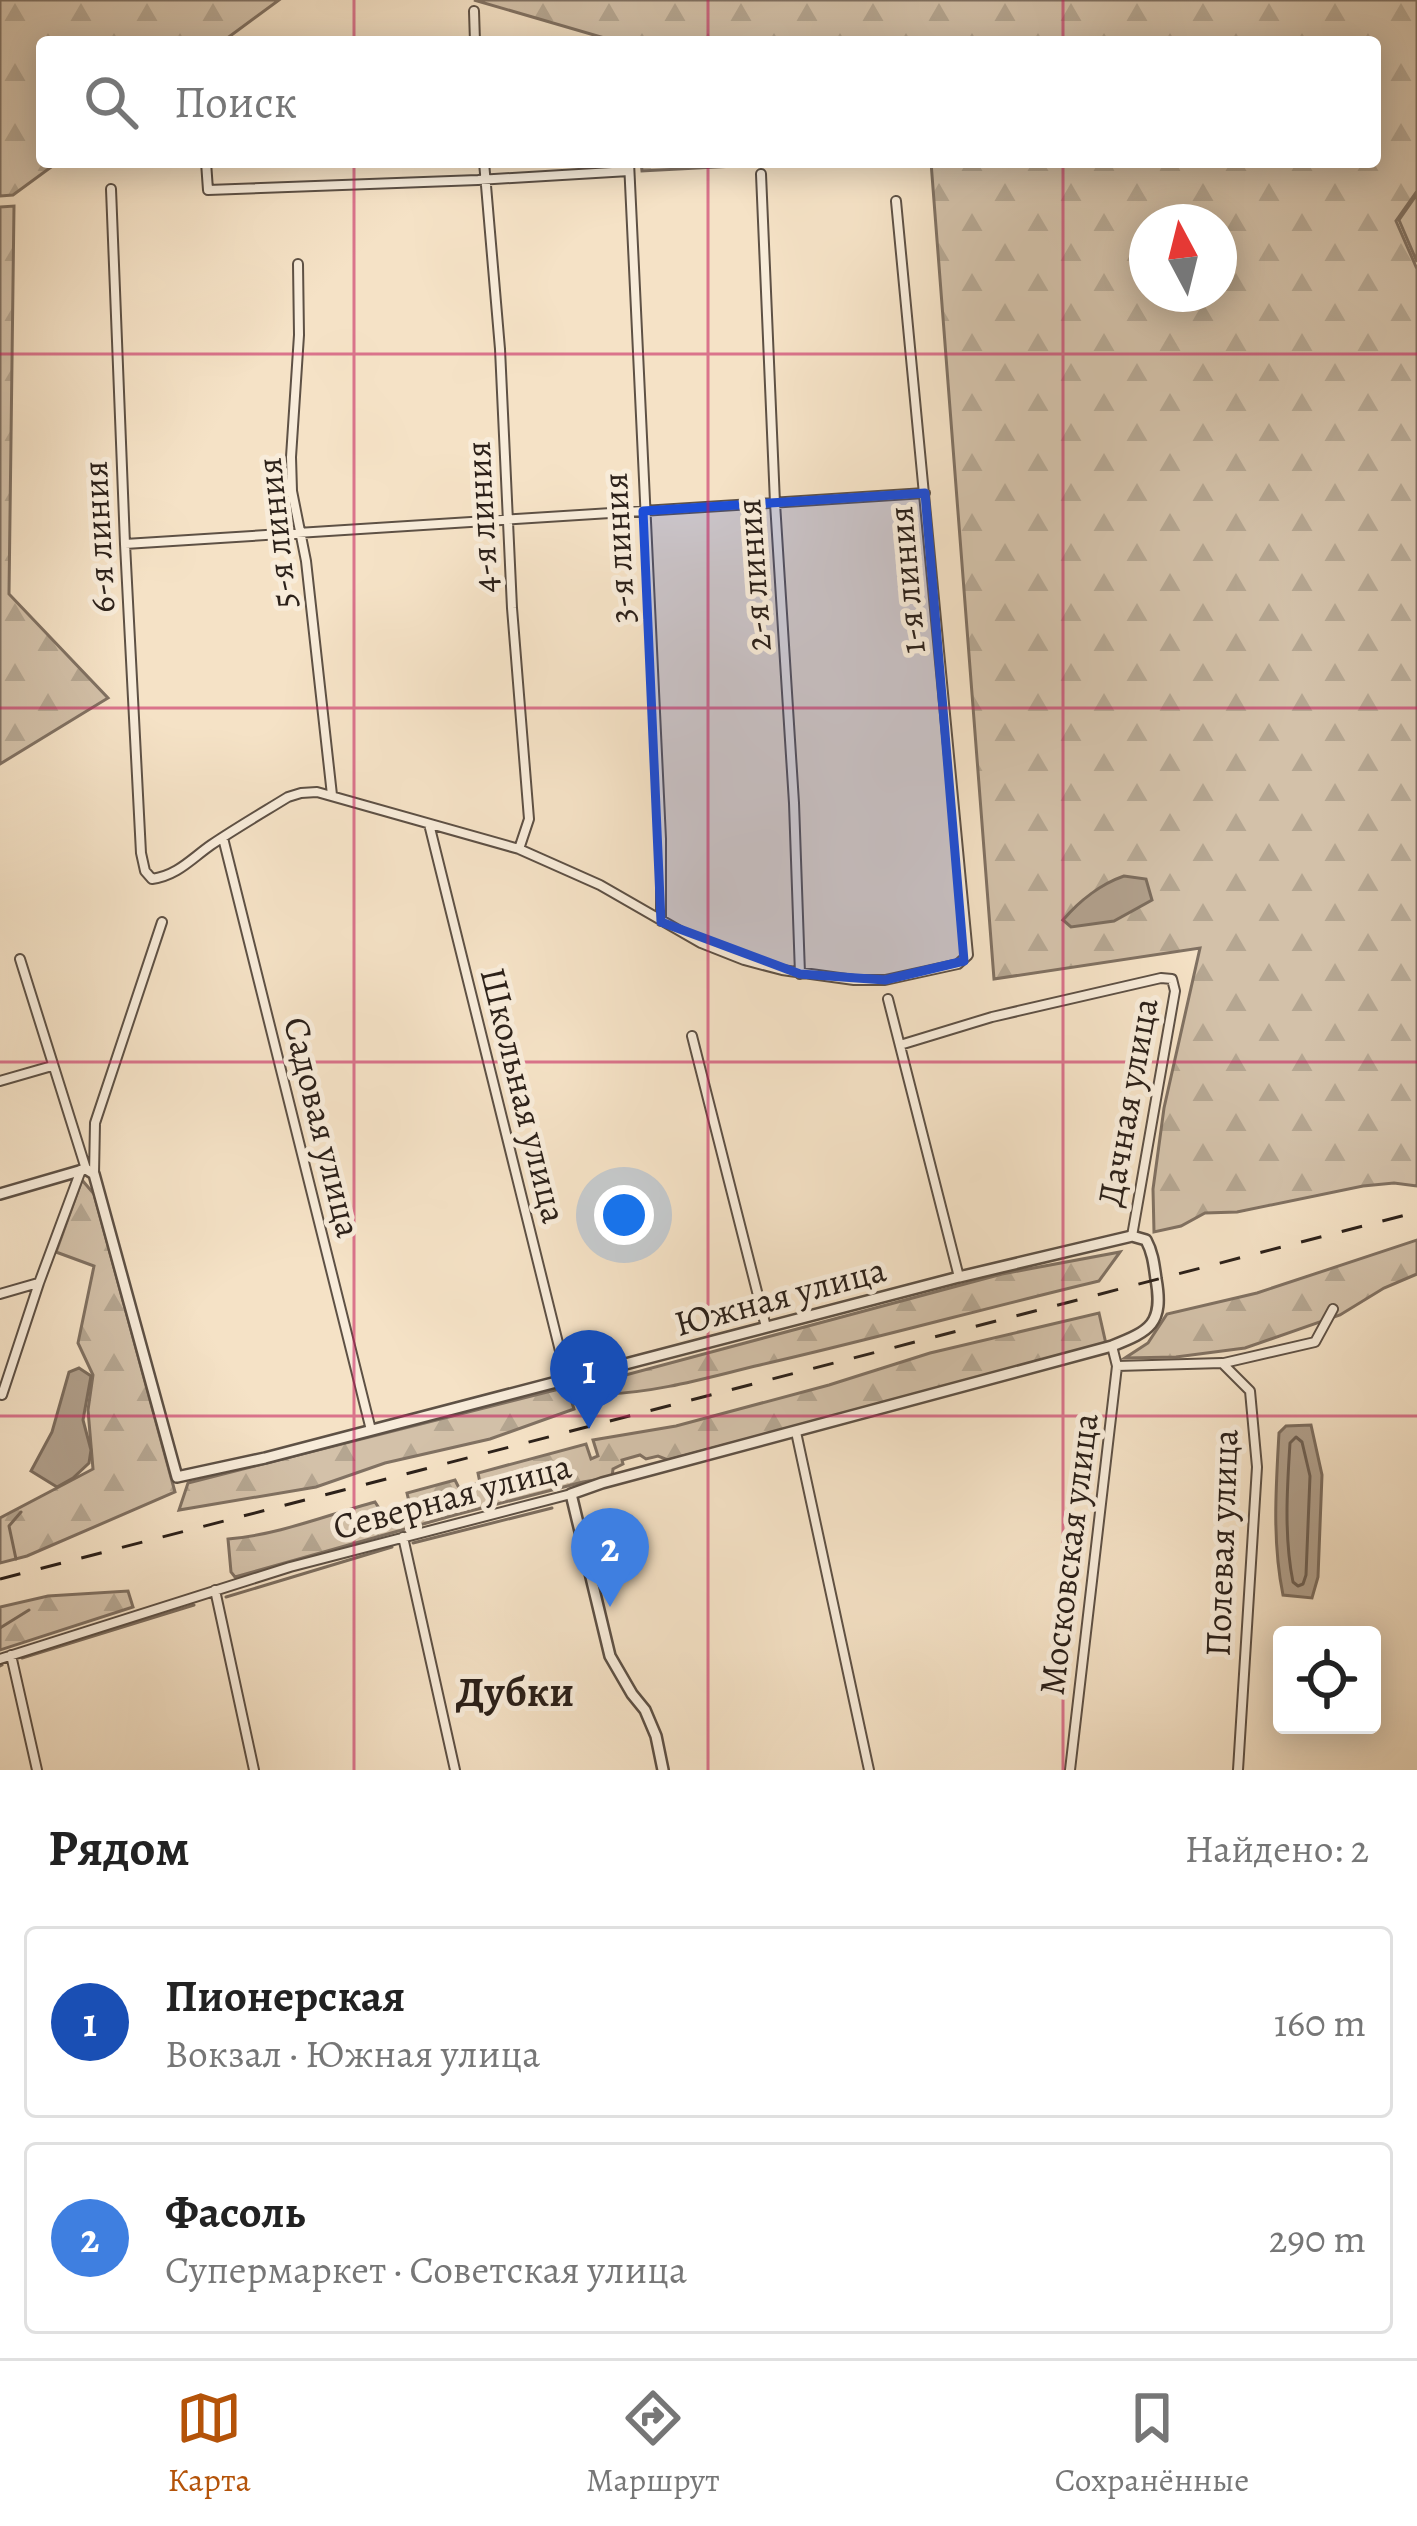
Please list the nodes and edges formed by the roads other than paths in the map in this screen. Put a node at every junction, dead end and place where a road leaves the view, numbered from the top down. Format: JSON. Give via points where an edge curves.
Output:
{"nodes":[{"id":1,"x":475,"y":10,"type":"dead end"},
{"id":2,"x":475,"y":36,"type":"edge"},
{"id":3,"x":206,"y":168,"type":"edge"},
{"id":4,"x":485,"y":168,"type":"edge"},
{"id":5,"x":618,"y":168,"type":"edge"},
{"id":6,"x":629,"y":168,"type":"edge"},
{"id":7,"x":760,"y":173,"type":"dead end"},
{"id":8,"x":486,"y":180,"type":"junction"},
{"id":9,"x":111,"y":189,"type":"dead end"},
{"id":10,"x":896,"y":201,"type":"dead end"},
{"id":11,"x":298,"y":264,"type":"dead end"},
{"id":12,"x":925,"y":494,"type":"junction"},
{"id":13,"x":775,"y":503,"type":"junction"},
{"id":14,"x":643,"y":511,"type":"junction"},
{"id":15,"x":508,"y":520,"type":"junction"},
{"id":16,"x":301,"y":532,"type":"junction"},
{"id":17,"x":124,"y":544,"type":"junction"},
{"id":18,"x":332,"y":795,"type":"junction"},
{"id":19,"x":429,"y":823,"type":"junction"},
{"id":20,"x":223,"y":838,"type":"junction"},
{"id":21,"x":519,"y":849,"type":"junction"},
{"id":22,"x":162,"y":922,"type":"dead end"},
{"id":23,"x":661,"y":922,"type":"junction"},
{"id":24,"x":20,"y":959,"type":"dead end"},
{"id":25,"x":800,"y":974,"type":"junction"},
{"id":26,"x":889,"y":998,"type":"dead end"},
{"id":27,"x":692,"y":1036,"type":"dead end"},
{"id":28,"x":900,"y":1045,"type":"junction"},
{"id":29,"x":52,"y":1066,"type":"junction"},
{"id":30,"x":0,"y":1081,"type":"edge"},
{"id":31,"x":87,"y":1171,"type":"junction"},
{"id":32,"x":0,"y":1194,"type":"edge"},
{"id":33,"x":1132,"y":1236,"type":"junction"},
{"id":34,"x":959,"y":1277,"type":"junction"},
{"id":35,"x":39,"y":1283,"type":"junction"},
{"id":36,"x":0,"y":1294,"type":"edge"},
{"id":37,"x":1333,"y":1309,"type":"dead end"},
{"id":38,"x":766,"y":1327,"type":"junction"},
{"id":39,"x":1112,"y":1346,"type":"junction"},
{"id":40,"x":1222,"y":1363,"type":"junction"},
{"id":41,"x":1117,"y":1366,"type":"junction"},
{"id":42,"x":567,"y":1379,"type":"junction"},
{"id":43,"x":2,"y":1395,"type":"edge"},
{"id":44,"x":371,"y":1430,"type":"junction"},
{"id":45,"x":796,"y":1432,"type":"junction"},
{"id":46,"x":571,"y":1494,"type":"junction"},
{"id":47,"x":403,"y":1537,"type":"junction"},
{"id":48,"x":215,"y":1591,"type":"junction"},
{"id":49,"x":10,"y":1654,"type":"junction"},
{"id":50,"x":0,"y":1659,"type":"edge"},
{"id":51,"x":37,"y":1770,"type":"edge"},
{"id":52,"x":254,"y":1770,"type":"edge"},
{"id":53,"x":455,"y":1770,"type":"edge"},
{"id":54,"x":663,"y":1770,"type":"edge"},
{"id":55,"x":869,"y":1770,"type":"edge"},
{"id":56,"x":1070,"y":1770,"type":"edge"},
{"id":57,"x":1238,"y":1770,"type":"edge"}],
"edges":[{"from":1,"to":2,"type":"street"},
{"from":3,"to":8,"type":"street","via":[[208,190]]},
{"from":4,"to":8,"type":"street","name":"4-я линия"},
{"from":5,"to":8,"type":"street"},
{"from":6,"to":14,"type":"street","name":"3-я линия"},
{"from":7,"to":13,"type":"street","name":"2-я линия"},
{"from":8,"to":15,"type":"street","name":"4-я линия"},
{"from":9,"to":17,"type":"street","name":"6-я линия"},
{"from":10,"to":12,"type":"street","name":"1-я линия"},
{"from":11,"to":16,"type":"street","name":"5-я линия","via":[[291,457]]},
{"from":12,"to":13,"type":"street"},
{"from":12,"to":25,"type":"street","name":"1-я линия","via":[[968,955],[885,980]]},
{"from":13,"to":14,"type":"street"},
{"from":13,"to":25,"type":"street","name":"2-я линия"},
{"from":14,"to":15,"type":"street"},
{"from":14,"to":23,"type":"street","name":"3-я линия"},
{"from":15,"to":16,"type":"street"},
{"from":15,"to":21,"type":"street","name":"4-я линия","via":[[529,818]]},
{"from":16,"to":17,"type":"street"},
{"from":16,"to":18,"type":"street","name":"5-я линия"},
{"from":17,"to":20,"type":"street","name":"6-я линия","via":[[145,871],[166,877]]},
{"from":18,"to":19,"type":"street"},
{"from":18,"to":20,"type":"street","via":[[288,797]]},
{"from":19,"to":21,"type":"street"},
{"from":19,"to":42,"type":"street","name":"Школьная улица"},
{"from":20,"to":44,"type":"street","name":"Садовая улица"},
{"from":21,"to":23,"type":"street"},
{"from":22,"to":31,"type":"street","via":[[95,1123]]},
{"from":23,"to":25,"type":"street","via":[[744,960]]},
{"from":24,"to":29,"type":"street"},
{"from":26,"to":28,"type":"street"},
{"from":27,"to":38,"type":"street"},
{"from":28,"to":33,"type":"street","name":"Дачная улица","via":[[1172,979]]},
{"from":28,"to":34,"type":"street"},
{"from":29,"to":30,"type":"street"},
{"from":29,"to":31,"type":"street"},
{"from":31,"to":32,"type":"street"},
{"from":31,"to":35,"type":"street"},
{"from":31,"to":44,"type":"street","name":"Южная улица","via":[[176,1477]]},
{"from":33,"to":34,"type":"street","name":"Южная улица"},
{"from":33,"to":39,"type":"street","name":"Северная улица","via":[[1149,1244],[1160,1302],[1143,1334]]},
{"from":34,"to":38,"type":"street","name":"Южная улица"},
{"from":35,"to":36,"type":"street"},
{"from":35,"to":43,"type":"street"},
{"from":37,"to":40,"type":"street","via":[[1315,1342]]},
{"from":38,"to":42,"type":"street","name":"Южная улица"},
{"from":39,"to":41,"type":"street","name":"Московская улица"},
{"from":39,"to":45,"type":"street","name":"Северная улица"},
{"from":40,"to":41,"type":"street"},
{"from":40,"to":57,"type":"street","name":"Полевая улица","via":[[1250,1391],[1257,1467]]},
{"from":41,"to":56,"type":"street","name":"Московская улица"},
{"from":42,"to":44,"type":"street","name":"Южная улица"},
{"from":45,"to":46,"type":"street","name":"Северная улица"},
{"from":45,"to":55,"type":"street"},
{"from":46,"to":47,"type":"street","name":"Северная улица"},
{"from":46,"to":54,"type":"street","via":[[610,1657],[645,1710]]},
{"from":47,"to":48,"type":"street","name":"Северная улица"},
{"from":47,"to":53,"type":"street"},
{"from":48,"to":49,"type":"street","name":"Северная улица"},
{"from":48,"to":52,"type":"street"},
{"from":49,"to":50,"type":"street","name":"Северная улица"},
{"from":49,"to":51,"type":"street"}]}
